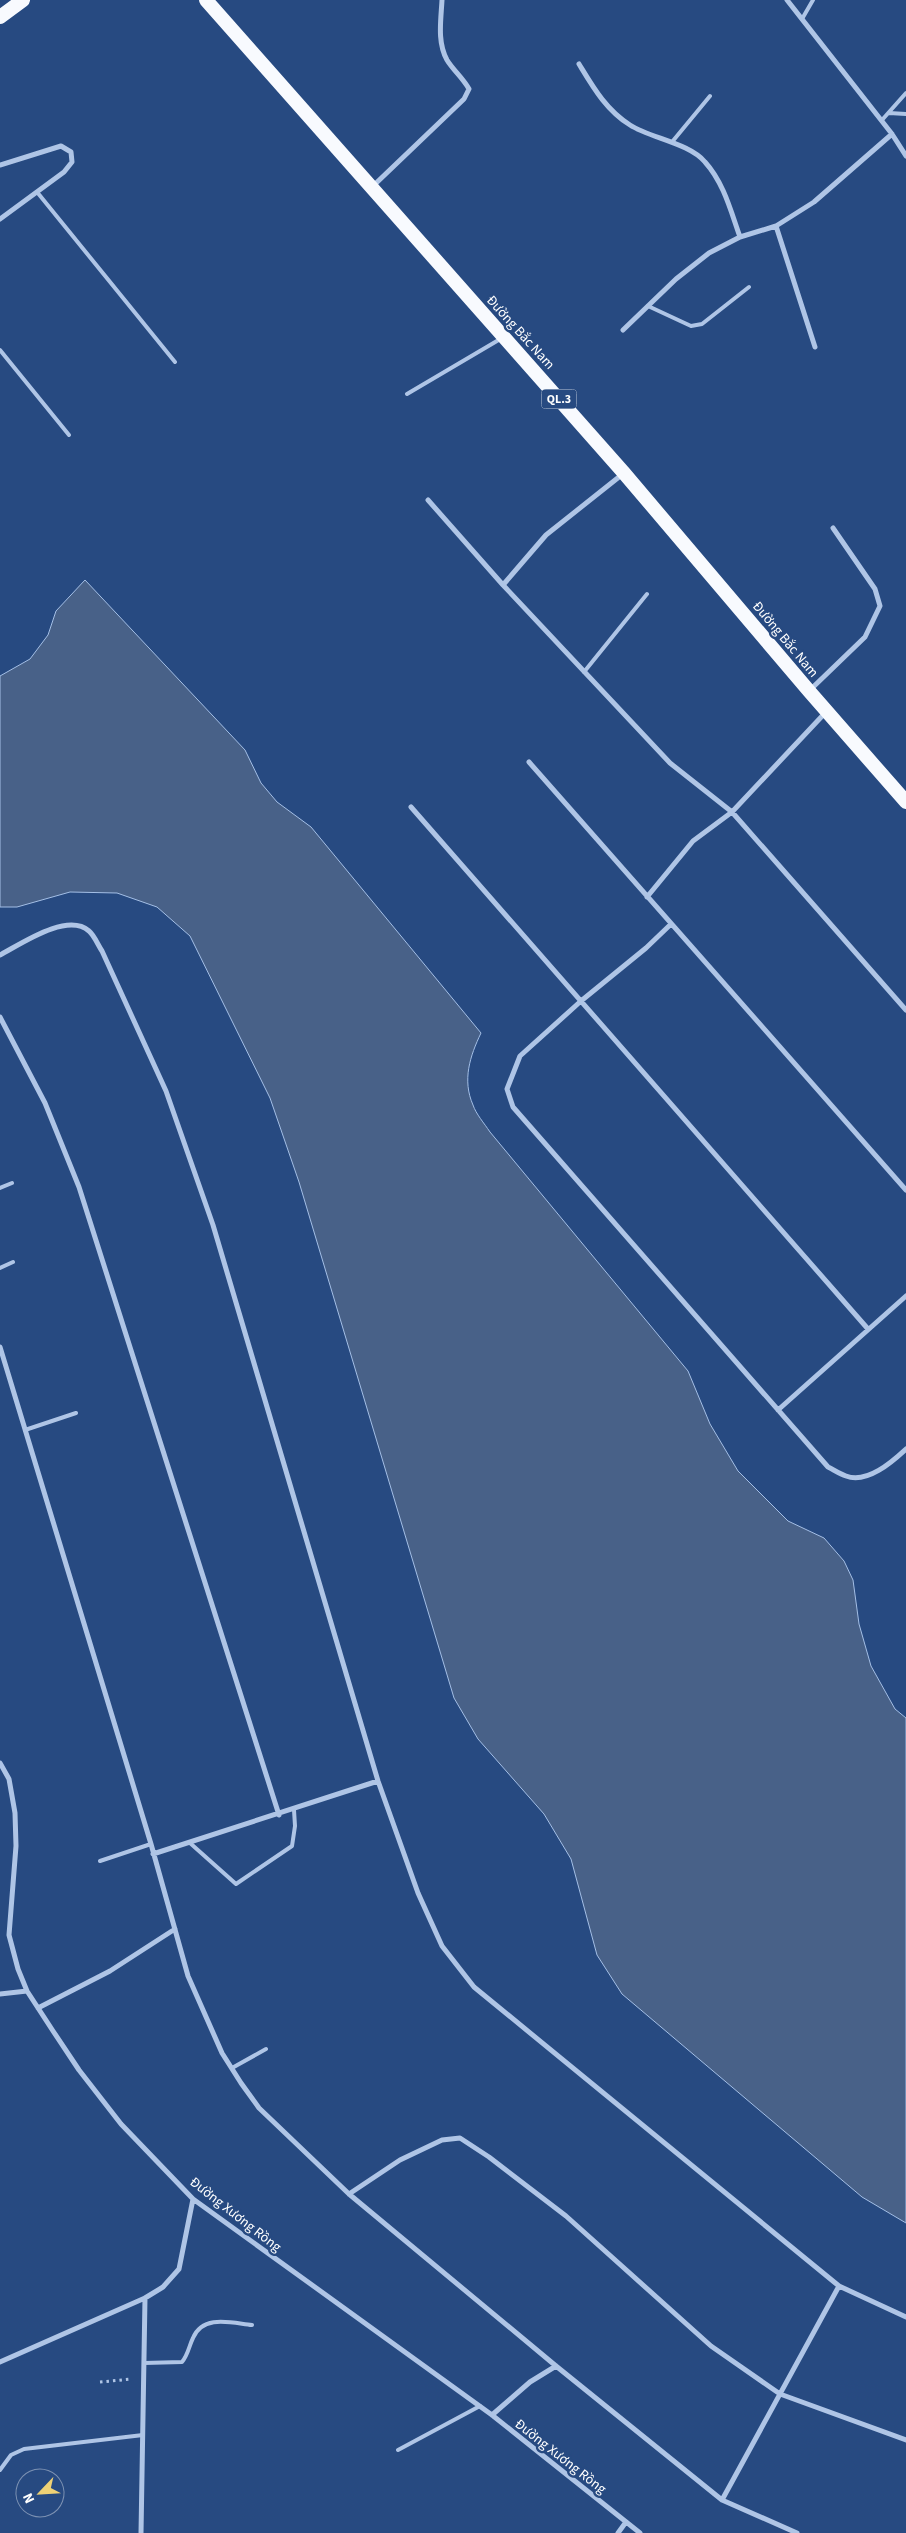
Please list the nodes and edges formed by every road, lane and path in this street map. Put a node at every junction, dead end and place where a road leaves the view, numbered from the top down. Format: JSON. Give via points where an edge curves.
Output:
{"nodes":[{"id":1,"x":23,"y":0,"type":"edge"},
{"id":2,"x":206,"y":0,"type":"edge"},
{"id":3,"x":442,"y":0,"type":"edge"},
{"id":4,"x":787,"y":0,"type":"edge"},
{"id":5,"x":813,"y":0,"type":"edge"},
{"id":6,"x":0,"y":17,"type":"edge"},
{"id":7,"x":802,"y":19,"type":"junction"},
{"id":8,"x":579,"y":64,"type":"dead end"},
{"id":9,"x":906,"y":93,"type":"edge"},
{"id":10,"x":710,"y":96,"type":"dead end"},
{"id":11,"x":889,"y":113,"type":"junction"},
{"id":12,"x":906,"y":114,"type":"edge"},
{"id":13,"x":882,"y":120,"type":"junction"},
{"id":14,"x":892,"y":134,"type":"junction"},
{"id":15,"x":672,"y":142,"type":"junction"},
{"id":16,"x":906,"y":156,"type":"edge"},
{"id":17,"x":0,"y":165,"type":"edge"},
{"id":18,"x":372,"y":187,"type":"junction"},
{"id":19,"x":37,"y":192,"type":"junction"},
{"id":20,"x":0,"y":219,"type":"edge"},
{"id":21,"x":776,"y":226,"type":"junction"},
{"id":22,"x":740,"y":238,"type":"junction"},
{"id":23,"x":749,"y":287,"type":"dead end"},
{"id":24,"x":648,"y":306,"type":"junction"},
{"id":25,"x":623,"y":330,"type":"dead end"},
{"id":26,"x":504,"y":336,"type":"junction"},
{"id":27,"x":815,"y":347,"type":"dead end"},
{"id":28,"x":0,"y":350,"type":"edge"},
{"id":29,"x":174,"y":362,"type":"dead end"},
{"id":30,"x":407,"y":394,"type":"dead end"},
{"id":31,"x":69,"y":435,"type":"dead end"},
{"id":32,"x":624,"y":473,"type":"junction"},
{"id":33,"x":428,"y":500,"type":"dead end"},
{"id":34,"x":833,"y":528,"type":"dead end"},
{"id":35,"x":503,"y":585,"type":"junction"},
{"id":36,"x":647,"y":594,"type":"dead end"},
{"id":37,"x":584,"y":672,"type":"junction"},
{"id":38,"x":809,"y":691,"type":"junction"},
{"id":39,"x":828,"y":711,"type":"junction"},
{"id":40,"x":528,"y":762,"type":"dead end"},
{"id":41,"x":906,"y":802,"type":"edge"},
{"id":42,"x":411,"y":807,"type":"dead end"},
{"id":43,"x":732,"y":812,"type":"junction"},
{"id":44,"x":647,"y":897,"type":"junction"},
{"id":45,"x":670,"y":925,"type":"junction"},
{"id":46,"x":0,"y":955,"type":"edge"},
{"id":47,"x":581,"y":1001,"type":"junction"},
{"id":48,"x":906,"y":1010,"type":"edge"},
{"id":49,"x":0,"y":1017,"type":"edge"},
{"id":50,"x":12,"y":1183,"type":"dead end"},
{"id":51,"x":0,"y":1188,"type":"edge"},
{"id":52,"x":906,"y":1190,"type":"edge"},
{"id":53,"x":13,"y":1262,"type":"dead end"},
{"id":54,"x":0,"y":1268,"type":"edge"},
{"id":55,"x":906,"y":1296,"type":"edge"},
{"id":56,"x":868,"y":1330,"type":"junction"},
{"id":57,"x":0,"y":1347,"type":"edge"},
{"id":58,"x":778,"y":1410,"type":"junction"},
{"id":59,"x":76,"y":1413,"type":"dead end"},
{"id":60,"x":25,"y":1430,"type":"junction"},
{"id":61,"x":906,"y":1449,"type":"edge"},
{"id":62,"x":0,"y":1763,"type":"edge"},
{"id":63,"x":378,"y":1781,"type":"junction"},
{"id":64,"x":294,"y":1810,"type":"junction"},
{"id":65,"x":279,"y":1815,"type":"junction"},
{"id":66,"x":190,"y":1843,"type":"junction"},
{"id":67,"x":151,"y":1844,"type":"junction"},
{"id":68,"x":154,"y":1854,"type":"junction"},
{"id":69,"x":100,"y":1861,"type":"dead end"},
{"id":70,"x":175,"y":1929,"type":"junction"},
{"id":71,"x":27,"y":1990,"type":"junction"},
{"id":72,"x":0,"y":1994,"type":"edge"},
{"id":73,"x":38,"y":2008,"type":"junction"},
{"id":74,"x":266,"y":2049,"type":"dead end"},
{"id":75,"x":232,"y":2068,"type":"junction"},
{"id":76,"x":349,"y":2194,"type":"junction"},
{"id":77,"x":193,"y":2199,"type":"junction"},
{"id":78,"x":839,"y":2286,"type":"junction"},
{"id":79,"x":145,"y":2298,"type":"junction"},
{"id":80,"x":906,"y":2318,"type":"edge"},
{"id":81,"x":252,"y":2325,"type":"dead end"},
{"id":82,"x":0,"y":2362,"type":"edge"},
{"id":83,"x":144,"y":2363,"type":"junction"},
{"id":84,"x":556,"y":2366,"type":"junction"},
{"id":85,"x":144,"y":2378,"type":"junction"},
{"id":86,"x":100,"y":2382,"type":"dead end"},
{"id":87,"x":780,"y":2394,"type":"junction"},
{"id":88,"x":480,"y":2406,"type":"junction"},
{"id":89,"x":492,"y":2415,"type":"junction"},
{"id":90,"x":143,"y":2434,"type":"junction"},
{"id":91,"x":906,"y":2440,"type":"edge"},
{"id":92,"x":398,"y":2450,"type":"dead end"},
{"id":93,"x":0,"y":2470,"type":"edge"},
{"id":94,"x":722,"y":2500,"type":"junction"},
{"id":95,"x":626,"y":2522,"type":"junction"},
{"id":96,"x":140,"y":2533,"type":"edge"},
{"id":97,"x":618,"y":2533,"type":"edge"},
{"id":98,"x":640,"y":2533,"type":"edge"},
{"id":99,"x":797,"y":2533,"type":"edge"}],
"edges":[{"from":1,"to":6,"type":"highway"},
{"from":2,"to":18,"type":"highway","name":"Đường Bắc Nam","number":"QL.3"},
{"from":3,"to":18,"type":"street","via":[[442,49],[468,89],[464,99]]},
{"from":4,"to":7,"type":"street"},
{"from":5,"to":7,"type":"lane"},
{"from":7,"to":13,"type":"street"},
{"from":8,"to":15,"type":"street","via":[[602,101],[630,126]]},
{"from":9,"to":11,"type":"lane"},
{"from":10,"to":15,"type":"lane"},
{"from":11,"to":12,"type":"lane"},
{"from":11,"to":13,"type":"lane"},
{"from":13,"to":14,"type":"street"},
{"from":14,"to":16,"type":"street"},
{"from":14,"to":21,"type":"street","via":[[814,202]]},
{"from":15,"to":22,"type":"street","via":[[704,160],[719,180]]},
{"from":17,"to":19,"type":"street","via":[[60,146],[71,152],[72,162],[64,172]]},
{"from":18,"to":26,"type":"highway","name":"Đường Bắc Nam","number":"QL.3"},
{"from":19,"to":20,"type":"street"},
{"from":19,"to":29,"type":"lane"},
{"from":21,"to":22,"type":"street"},
{"from":21,"to":27,"type":"street"},
{"from":22,"to":24,"type":"street","via":[[709,253]]},
{"from":23,"to":24,"type":"lane","via":[[702,324],[691,326]]},
{"from":24,"to":25,"type":"street"},
{"from":26,"to":30,"type":"lane"},
{"from":26,"to":32,"type":"highway","name":"Đường Bắc Nam","number":"QL.3"},
{"from":28,"to":31,"type":"lane"},
{"from":32,"to":35,"type":"street","via":[[546,535]]},
{"from":32,"to":38,"type":"highway","name":"Đường Bắc Nam","number":"QL.3"},
{"from":33,"to":35,"type":"street"},
{"from":34,"to":38,"type":"street","via":[[875,590],[880,606],[865,637]]},
{"from":35,"to":37,"type":"street"},
{"from":36,"to":37,"type":"lane"},
{"from":37,"to":43,"type":"street","via":[[670,763]]},
{"from":38,"to":39,"type":"highway","name":"Đường Bắc Nam","number":"QL.3"},
{"from":39,"to":41,"type":"highway","name":"Đường Bắc Nam","number":"QL.3"},
{"from":39,"to":43,"type":"street"},
{"from":40,"to":44,"type":"street"},
{"from":42,"to":47,"type":"street"},
{"from":43,"to":44,"type":"street","via":[[693,841]]},
{"from":43,"to":48,"type":"street"},
{"from":44,"to":45,"type":"street"},
{"from":45,"to":47,"type":"street"},
{"from":45,"to":52,"type":"street"},
{"from":46,"to":63,"type":"street","via":[[53,928],[68,924],[89,930],[102,951],[166,1091],[213,1225]]},
{"from":47,"to":56,"type":"street"},
{"from":47,"to":58,"type":"street","via":[[520,1056],[507,1089],[513,1107]]},
{"from":49,"to":65,"type":"street","via":[[45,1103],[79,1188]]},
{"from":50,"to":51,"type":"lane"},
{"from":53,"to":54,"type":"lane"},
{"from":55,"to":56,"type":"street"},
{"from":56,"to":58,"type":"street"},
{"from":57,"to":60,"type":"street"},
{"from":58,"to":61,"type":"street","via":[[828,1466],[848,1477],[865,1476],[888,1465]]},
{"from":59,"to":60,"type":"lane"},
{"from":60,"to":67,"type":"street"},
{"from":62,"to":71,"type":"street","name":"Đường Xương Rồng","via":[[9,1779],[15,1813],[16,1846],[9,1935]]},
{"from":63,"to":64,"type":"street"},
{"from":63,"to":78,"type":"street","via":[[418,1893],[442,1946],[474,1987]]},
{"from":64,"to":65,"type":"street"},
{"from":64,"to":66,"type":"lane","via":[[292,1846],[236,1884]]},
{"from":65,"to":66,"type":"street"},
{"from":66,"to":68,"type":"street"},
{"from":67,"to":68,"type":"street"},
{"from":67,"to":69,"type":"lane"},
{"from":68,"to":70,"type":"street"},
{"from":70,"to":73,"type":"street","via":[[110,1971]]},
{"from":70,"to":75,"type":"street","via":[[188,1976],[222,2053]]},
{"from":71,"to":72,"type":"street"},
{"from":71,"to":73,"type":"street","name":"Đường Xương Rồng"},
{"from":73,"to":77,"type":"street","name":"Đường Xương Rồng","via":[[79,2070],[121,2124]]},
{"from":74,"to":75,"type":"lane"},
{"from":75,"to":76,"type":"street","via":[[259,2108]]},
{"from":76,"to":84,"type":"street"},
{"from":76,"to":87,"type":"street","via":[[400,2160],[442,2140],[460,2138],[566,2216],[711,2346]]},
{"from":77,"to":79,"type":"street","via":[[179,2269],[164,2287]]},
{"from":77,"to":88,"type":"street","name":"Đường Xương Rồng"},
{"from":78,"to":80,"type":"street"},
{"from":78,"to":87,"type":"street"},
{"from":79,"to":82,"type":"street"},
{"from":79,"to":83,"type":"street"},
{"from":81,"to":83,"type":"lane","via":[[214,2321],[202,2326],[194,2335],[182,2362]]},
{"from":83,"to":85,"type":"street"},
{"from":84,"to":89,"type":"street","via":[[530,2382]]},
{"from":84,"to":94,"type":"street"},
{"from":85,"to":86,"type":"path"},
{"from":85,"to":90,"type":"street"},
{"from":87,"to":91,"type":"street"},
{"from":87,"to":94,"type":"street"},
{"from":88,"to":89,"type":"street","name":"Đường Xương Rồng"},
{"from":88,"to":92,"type":"lane"},
{"from":89,"to":95,"type":"street","name":"Đường Xương Rồng"},
{"from":90,"to":93,"type":"lane","via":[[24,2448],[11,2455]]},
{"from":90,"to":96,"type":"street"},
{"from":94,"to":99,"type":"street"},
{"from":95,"to":97,"type":"street"},
{"from":95,"to":98,"type":"street","name":"Đường Xương Rồng"}]}
